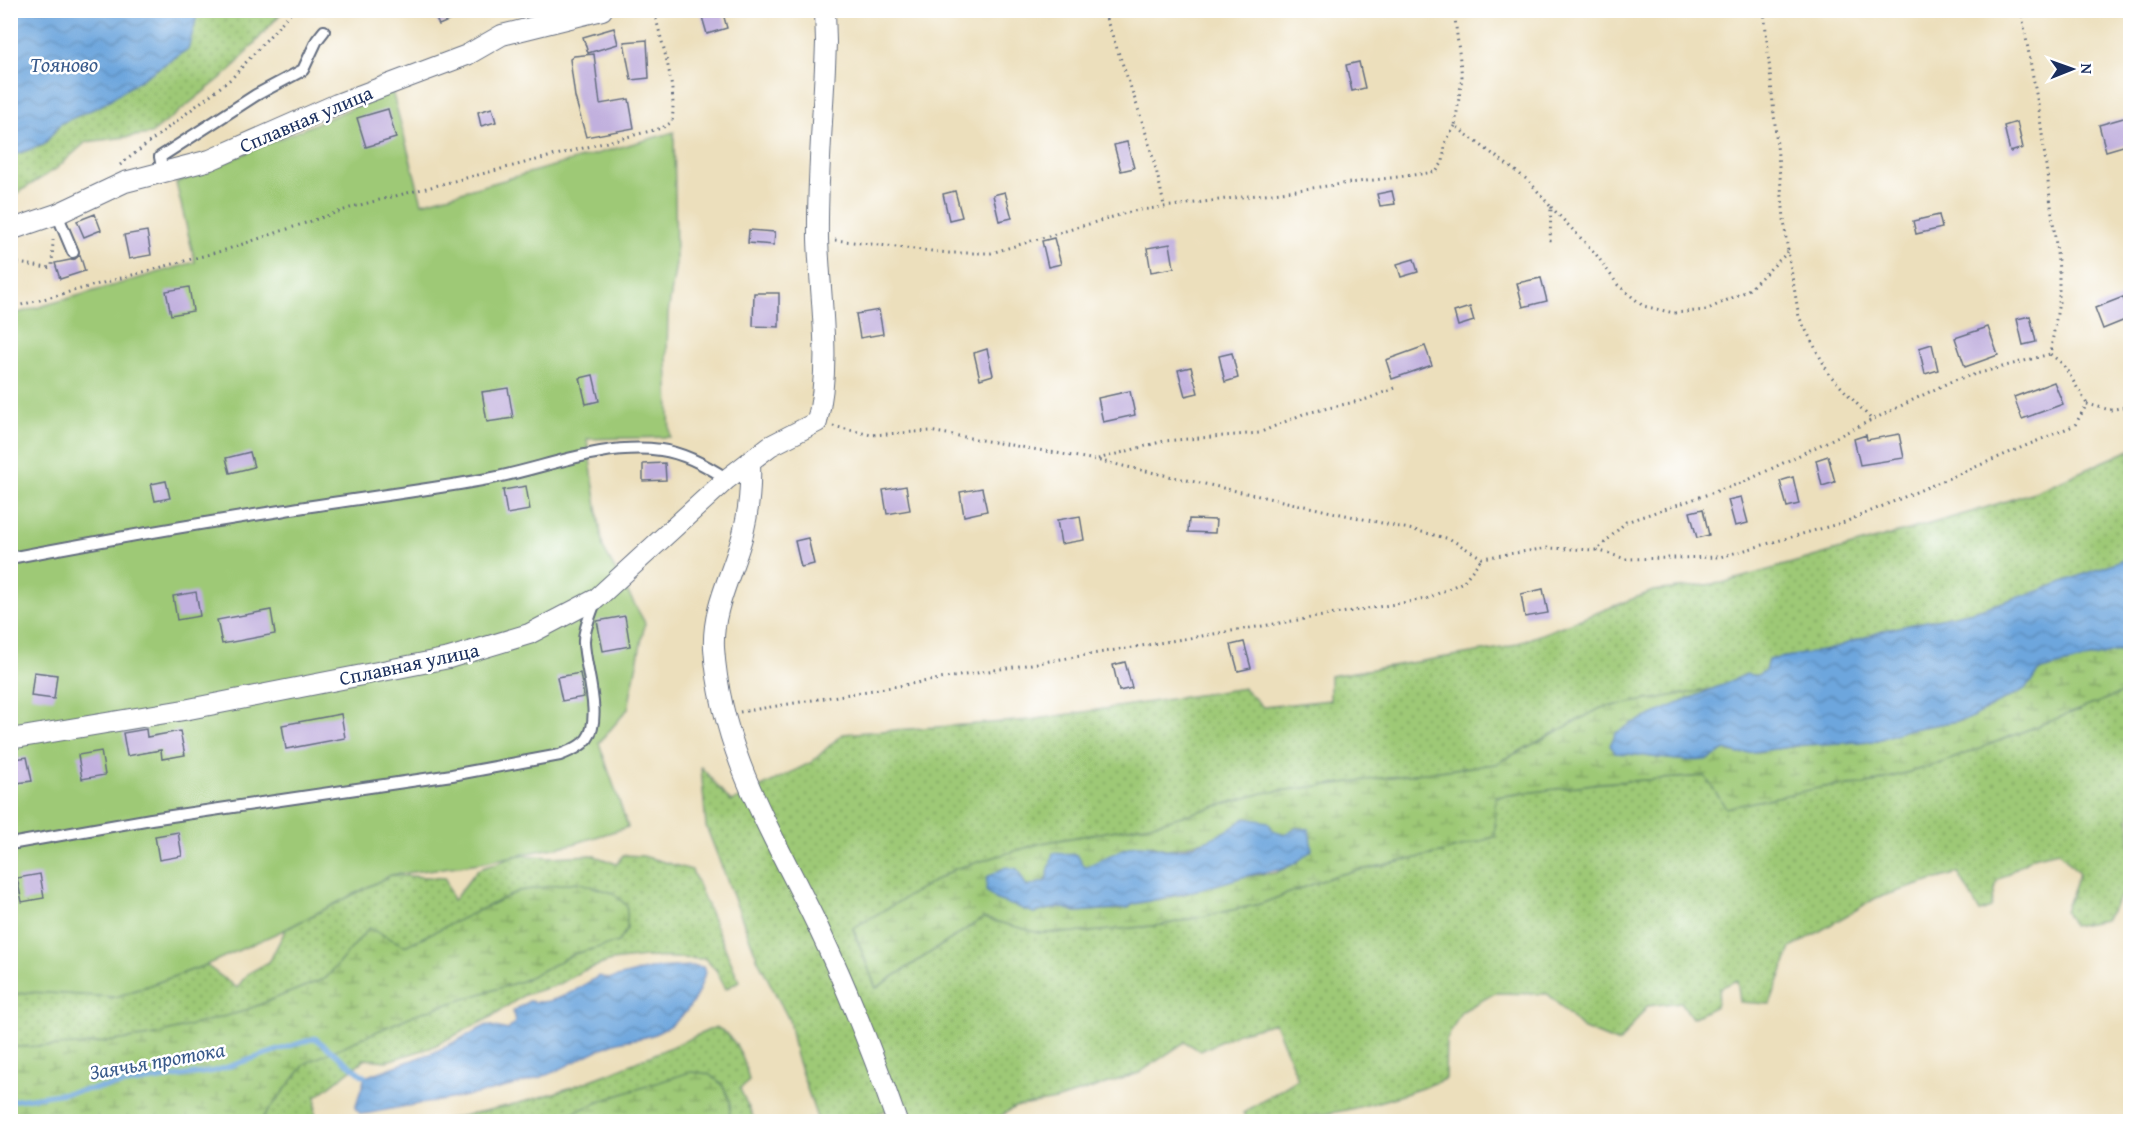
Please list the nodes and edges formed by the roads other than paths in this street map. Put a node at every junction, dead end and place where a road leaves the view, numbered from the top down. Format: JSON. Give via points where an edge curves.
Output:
{"nodes":[{"id":1,"x":602,"y":10,"type":"edge"},
{"id":2,"x":825,"y":10,"type":"edge"},
{"id":3,"x":324,"y":31,"type":"dead end"},
{"id":4,"x":163,"y":172,"type":"junction"},
{"id":5,"x":55,"y":222,"type":"junction"},
{"id":6,"x":10,"y":231,"type":"edge"},
{"id":7,"x":73,"y":252,"type":"dead end"},
{"id":8,"x":750,"y":462,"type":"junction"},
{"id":9,"x":727,"y":478,"type":"junction"},
{"id":10,"x":10,"y":558,"type":"edge"},
{"id":11,"x":597,"y":598,"type":"junction"},
{"id":12,"x":10,"y":739,"type":"edge"},
{"id":13,"x":10,"y":844,"type":"edge"},
{"id":14,"x":897,"y":1122,"type":"edge"}],
"edges":[{"from":1,"to":4,"type":"street","name":"Сплавная улица","via":[[502,35],[467,55],[348,99],[210,160]]},
{"from":2,"to":8,"type":"street","name":"Сплавная улица","via":[[818,239],[825,336],[822,403],[817,422],[770,446]]},
{"from":3,"to":4,"type":"lane","via":[[303,69],[160,157]]},
{"from":4,"to":5,"type":"street","name":"Сплавная улица","via":[[126,182]]},
{"from":5,"to":6,"type":"street","name":"Сплавная улица"},
{"from":5,"to":7,"type":"lane"},
{"from":8,"to":9,"type":"street","name":"Сплавная улица"},
{"from":8,"to":14,"type":"street","via":[[751,494],[743,536],[715,616],[717,683],[737,760],[751,796],[837,967]]},
{"from":9,"to":10,"type":"lane","via":[[662,450],[612,450],[565,458],[500,477]]},
{"from":9,"to":11,"type":"street","name":"Сплавная улица"},
{"from":11,"to":12,"type":"street","name":"Сплавная улица","via":[[529,634],[449,658],[184,710]]},
{"from":11,"to":13,"type":"lane","via":[[583,640],[593,728],[586,740],[560,756]]}]}
